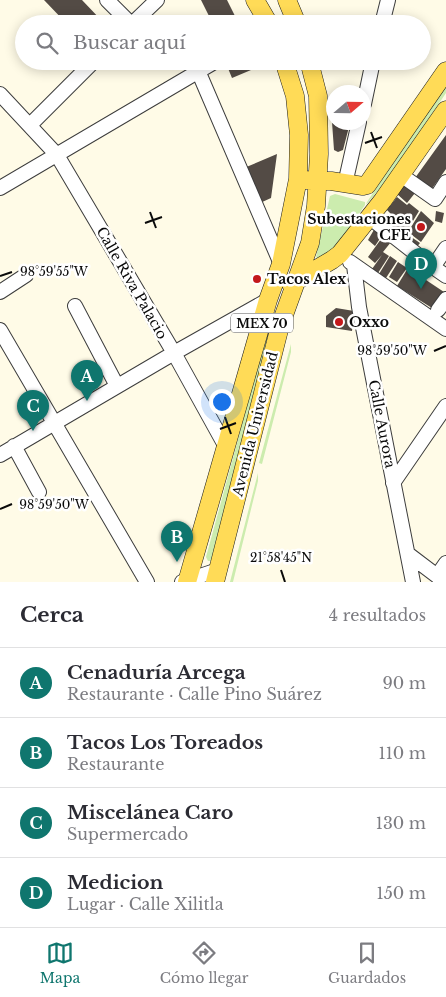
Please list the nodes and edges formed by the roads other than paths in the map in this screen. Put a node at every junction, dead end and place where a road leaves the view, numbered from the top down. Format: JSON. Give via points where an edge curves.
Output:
{"nodes":[{"id":1,"x":107,"y":0,"type":"edge"},
{"id":2,"x":157,"y":0,"type":"edge"},
{"id":3,"x":255,"y":0,"type":"edge"},
{"id":4,"x":287,"y":0,"type":"edge"},
{"id":5,"x":388,"y":0,"type":"edge"},
{"id":6,"x":122,"y":15,"type":"edge"},
{"id":7,"x":141,"y":15,"type":"edge"},
{"id":8,"x":264,"y":15,"type":"edge"},
{"id":9,"x":293,"y":15,"type":"edge"},
{"id":10,"x":384,"y":15,"type":"edge"},
{"id":11,"x":85,"y":70,"type":"edge"},
{"id":12,"x":201,"y":70,"type":"edge"},
{"id":13,"x":287,"y":70,"type":"edge"},
{"id":14,"x":311,"y":70,"type":"edge"},
{"id":15,"x":372,"y":70,"type":"edge"},
{"id":16,"x":446,"y":70,"type":"edge"},
{"id":17,"x":198,"y":72,"type":"junction"},
{"id":18,"x":368,"y":85,"type":"edge"},
{"id":19,"x":0,"y":94,"type":"edge"},
{"id":20,"x":446,"y":110,"type":"edge"},
{"id":21,"x":30,"y":125,"type":"junction"},
{"id":22,"x":357,"y":130,"type":"edge"},
{"id":23,"x":57,"y":155,"type":"junction"},
{"id":24,"x":401,"y":175,"type":"junction"},
{"id":25,"x":298,"y":179,"type":"junction"},
{"id":26,"x":317,"y":181,"type":"junction"},
{"id":27,"x":446,"y":182,"type":"edge"},
{"id":28,"x":345,"y":184,"type":"junction"},
{"id":29,"x":0,"y":188,"type":"edge"},
{"id":30,"x":441,"y":201,"type":"edge"},
{"id":31,"x":369,"y":218,"type":"junction"},
{"id":32,"x":446,"y":248,"type":"edge"},
{"id":33,"x":340,"y":254,"type":"junction"},
{"id":34,"x":281,"y":264,"type":"junction"},
{"id":35,"x":354,"y":265,"type":"junction"},
{"id":36,"x":433,"y":267,"type":"junction"},
{"id":37,"x":26,"y":275,"type":"dead end"},
{"id":38,"x":446,"y":276,"type":"edge"},
{"id":39,"x":295,"y":282,"type":"junction"},
{"id":40,"x":0,"y":292,"type":"edge"},
{"id":41,"x":268,"y":300,"type":"junction"},
{"id":42,"x":75,"y":306,"type":"dead end"},
{"id":43,"x":446,"y":328,"type":"edge"},
{"id":44,"x":0,"y":330,"type":"edge"},
{"id":45,"x":174,"y":353,"type":"junction"},
{"id":46,"x":117,"y":386,"type":"junction"},
{"id":47,"x":446,"y":406,"type":"edge"},
{"id":48,"x":54,"y":423,"type":"junction"},
{"id":49,"x":14,"y":446,"type":"junction"},
{"id":50,"x":226,"y":447,"type":"junction"},
{"id":51,"x":0,"y":455,"type":"edge"},
{"id":52,"x":393,"y":482,"type":"junction"},
{"id":53,"x":39,"y":492,"type":"dead end"},
{"id":54,"x":408,"y":554,"type":"junction"},
{"id":55,"x":446,"y":563,"type":"edge"},
{"id":56,"x":216,"y":576,"type":"edge"},
{"id":57,"x":441,"y":579,"type":"edge"},
{"id":58,"x":186,"y":581,"type":"edge"},
{"id":59,"x":147,"y":582,"type":"edge"},
{"id":60,"x":413,"y":582,"type":"edge"}],
"edges":[{"from":1,"to":6,"type":"street"},
{"from":2,"to":7,"type":"street"},
{"from":3,"to":8,"type":"main road"},
{"from":4,"to":9,"type":"main road"},
{"from":5,"to":10,"type":"street"},
{"from":11,"to":21,"type":"street"},
{"from":12,"to":17,"type":"street"},
{"from":13,"to":25,"type":"main road","name":"Avenida Universidad","number":"MEX 70","via":[[295,96]]},
{"from":14,"to":26,"type":"main road","name":"Avenida Universidad","number":"MEX 70","via":[[318,96]]},
{"from":15,"to":18,"type":"street"},
{"from":16,"to":28,"type":"main road","via":[[367,185]]},
{"from":17,"to":23,"type":"street"},
{"from":17,"to":34,"type":"street"},
{"from":19,"to":21,"type":"street","name":"Calle Riva Palacio"},
{"from":20,"to":24,"type":"main road"},
{"from":21,"to":23,"type":"street","name":"Calle Riva Palacio"},
{"from":22,"to":28,"type":"street"},
{"from":23,"to":29,"type":"street"},
{"from":23,"to":45,"type":"street","name":"Calle Riva Palacio"},
{"from":24,"to":30,"type":"street"},
{"from":24,"to":31,"type":"main road"},
{"from":25,"to":26,"type":"main road"},
{"from":25,"to":34,"type":"main road","name":"Avenida Universidad","number":"MEX 70"},
{"from":26,"to":28,"type":"main road"},
{"from":26,"to":39,"type":"main road","name":"Avenida Universidad","number":"MEX 70","via":[[310,243]]},
{"from":27,"to":30,"type":"street"},
{"from":31,"to":33,"type":"main road"},
{"from":31,"to":36,"type":"street"},
{"from":32,"to":36,"type":"street"},
{"from":33,"to":35,"type":"street"},
{"from":33,"to":39,"type":"main road"},
{"from":34,"to":41,"type":"main road","name":"Avenida Universidad","number":"MEX 70"},
{"from":35,"to":43,"type":"street"},
{"from":35,"to":52,"type":"street","name":"Calle Aurora","via":[[359,307]]},
{"from":36,"to":38,"type":"street"},
{"from":37,"to":40,"type":"street"},
{"from":39,"to":41,"type":"main road"},
{"from":39,"to":56,"type":"main road","name":"Avenida Universidad","number":"MEX 70","via":[[280,326]]},
{"from":41,"to":45,"type":"street"},
{"from":41,"to":50,"type":"main road","name":"Avenida Universidad","number":"MEX 70"},
{"from":42,"to":46,"type":"street"},
{"from":44,"to":48,"type":"street"},
{"from":45,"to":46,"type":"street"},
{"from":45,"to":50,"type":"street","name":"Calle Riva Palacio"},
{"from":46,"to":48,"type":"street"},
{"from":47,"to":52,"type":"street"},
{"from":48,"to":49,"type":"street"},
{"from":48,"to":59,"type":"street"},
{"from":49,"to":51,"type":"street"},
{"from":49,"to":53,"type":"street"},
{"from":50,"to":58,"type":"main road","name":"Avenida Universidad","number":"MEX 70"},
{"from":52,"to":54,"type":"street","name":"Calle Aurora"},
{"from":54,"to":57,"type":"street"},
{"from":54,"to":60,"type":"street","name":"Calle Aurora"},
{"from":55,"to":57,"type":"street"},
{"from":56,"to":58,"type":"street"}]}
